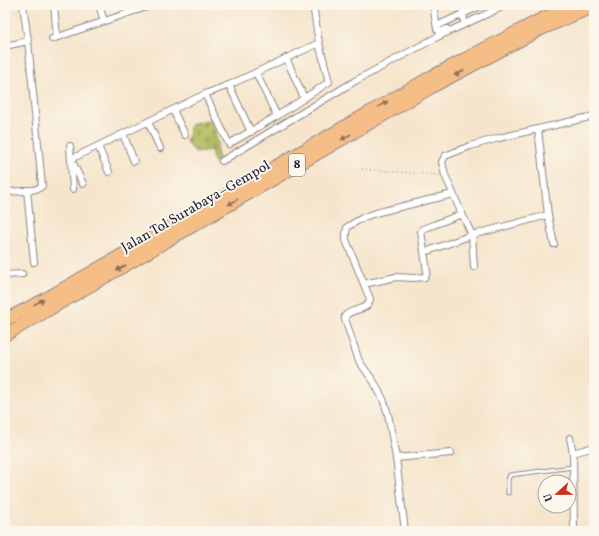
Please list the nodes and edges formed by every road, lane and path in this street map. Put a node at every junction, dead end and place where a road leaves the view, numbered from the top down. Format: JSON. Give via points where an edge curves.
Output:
{"nodes":[{"id":1,"x":23,"y":5,"type":"edge"},
{"id":2,"x":54,"y":5,"type":"edge"},
{"id":3,"x":99,"y":5,"type":"edge"},
{"id":4,"x":130,"y":5,"type":"edge"},
{"id":5,"x":152,"y":5,"type":"edge"},
{"id":6,"x":313,"y":5,"type":"edge"},
{"id":7,"x":434,"y":5,"type":"edge"},
{"id":8,"x":462,"y":5,"type":"edge"},
{"id":9,"x":482,"y":5,"type":"edge"},
{"id":10,"x":506,"y":5,"type":"edge"},
{"id":11,"x":574,"y":5,"type":"edge"},
{"id":12,"x":493,"y":6,"type":"edge"},
{"id":13,"x":594,"y":6,"type":"edge"},
{"id":14,"x":132,"y":12,"type":"junction"},
{"id":15,"x":463,"y":14,"type":"junction"},
{"id":16,"x":104,"y":21,"type":"junction"},
{"id":17,"x":464,"y":21,"type":"junction"},
{"id":18,"x":436,"y":29,"type":"junction"},
{"id":19,"x":28,"y":41,"type":"junction"},
{"id":20,"x":319,"y":43,"type":"junction"},
{"id":21,"x":5,"y":46,"type":"edge"},
{"id":22,"x":286,"y":58,"type":"junction"},
{"id":23,"x":256,"y":73,"type":"junction"},
{"id":24,"x":229,"y":85,"type":"junction"},
{"id":25,"x":205,"y":94,"type":"junction"},
{"id":26,"x":304,"y":98,"type":"junction"},
{"id":27,"x":173,"y":110,"type":"junction"},
{"id":28,"x":277,"y":116,"type":"junction"},
{"id":29,"x":594,"y":116,"type":"edge"},
{"id":30,"x":148,"y":122,"type":"junction"},
{"id":31,"x":538,"y":129,"type":"junction"},
{"id":32,"x":250,"y":132,"type":"junction"},
{"id":33,"x":123,"y":134,"type":"junction"},
{"id":34,"x":185,"y":135,"type":"dead end"},
{"id":35,"x":70,"y":146,"type":"dead end"},
{"id":36,"x":98,"y":146,"type":"junction"},
{"id":37,"x":160,"y":148,"type":"dead end"},
{"id":38,"x":71,"y":159,"type":"junction"},
{"id":39,"x":134,"y":161,"type":"dead end"},
{"id":40,"x":222,"y":161,"type":"dead end"},
{"id":41,"x":362,"y":169,"type":"dead end"},
{"id":42,"x":109,"y":172,"type":"dead end"},
{"id":43,"x":445,"y":175,"type":"junction"},
{"id":44,"x":83,"y":184,"type":"dead end"},
{"id":45,"x":73,"y":189,"type":"dead end"},
{"id":46,"x":30,"y":190,"type":"junction"},
{"id":47,"x":5,"y":192,"type":"edge"},
{"id":48,"x":453,"y":194,"type":"junction"},
{"id":49,"x":462,"y":214,"type":"junction"},
{"id":50,"x":548,"y":215,"type":"junction"},
{"id":51,"x":472,"y":235,"type":"junction"},
{"id":52,"x":554,"y":244,"type":"dead end"},
{"id":53,"x":425,"y":252,"type":"junction"},
{"id":54,"x":34,"y":262,"type":"dead end"},
{"id":55,"x":474,"y":267,"type":"dead end"},
{"id":56,"x":22,"y":274,"type":"dead end"},
{"id":57,"x":5,"y":275,"type":"edge"},
{"id":58,"x":364,"y":284,"type":"junction"},
{"id":59,"x":5,"y":320,"type":"edge"},
{"id":60,"x":5,"y":335,"type":"edge"},
{"id":61,"x":570,"y":438,"type":"dead end"},
{"id":62,"x":594,"y":447,"type":"edge"},
{"id":63,"x":451,"y":453,"type":"dead end"},
{"id":64,"x":573,"y":453,"type":"junction"},
{"id":65,"x":396,"y":458,"type":"junction"},
{"id":66,"x":573,"y":467,"type":"junction"},
{"id":67,"x":508,"y":493,"type":"dead end"},
{"id":68,"x":405,"y":531,"type":"edge"},
{"id":69,"x":574,"y":531,"type":"edge"}],
"edges":[{"from":1,"to":19,"type":"street"},
{"from":2,"to":16,"type":"street","via":[[55,38]]},
{"from":3,"to":16,"type":"street"},
{"from":4,"to":14,"type":"street"},
{"from":5,"to":14,"type":"street"},
{"from":6,"to":20,"type":"street"},
{"from":7,"to":18,"type":"street"},
{"from":8,"to":15,"type":"street"},
{"from":9,"to":15,"type":"street"},
{"from":10,"to":40,"type":"street","via":[[439,36],[355,81]]},
{"from":59,"to":11,"type":"highway","name":"Jalan Tol Surabaya–Gempol","number":"8","one_way":true,"via":[[431,77]]},
{"from":12,"to":17,"type":"street"},
{"from":13,"to":60,"type":"highway","name":"Jalan Tol Surabaya–Gempol","number":"8","one_way":true,"via":[[541,29],[435,85]]},
{"from":14,"to":16,"type":"street"},
{"from":15,"to":17,"type":"street"},
{"from":15,"to":18,"type":"street","via":[[439,25]]},
{"from":17,"to":18,"type":"street","via":[[441,32]]},
{"from":19,"to":21,"type":"street"},
{"from":19,"to":46,"type":"street","via":[[42,186]]},
{"from":20,"to":22,"type":"street"},
{"from":20,"to":26,"type":"street","via":[[330,82]]},
{"from":22,"to":23,"type":"street"},
{"from":22,"to":26,"type":"street"},
{"from":23,"to":24,"type":"street"},
{"from":23,"to":28,"type":"street"},
{"from":24,"to":25,"type":"street"},
{"from":24,"to":32,"type":"street"},
{"from":25,"to":27,"type":"street"},
{"from":25,"to":32,"type":"street","via":[[229,144]]},
{"from":26,"to":28,"type":"street"},
{"from":27,"to":30,"type":"street"},
{"from":27,"to":34,"type":"street"},
{"from":28,"to":32,"type":"street"},
{"from":29,"to":31,"type":"street"},
{"from":30,"to":33,"type":"street"},
{"from":30,"to":37,"type":"street"},
{"from":31,"to":43,"type":"street","via":[[448,154],[442,162]]},
{"from":31,"to":50,"type":"street"},
{"from":33,"to":36,"type":"street"},
{"from":33,"to":39,"type":"street"},
{"from":35,"to":38,"type":"street"},
{"from":36,"to":38,"type":"street"},
{"from":36,"to":42,"type":"street"},
{"from":38,"to":44,"type":"street"},
{"from":38,"to":45,"type":"street"},
{"from":41,"to":43,"type":"path"},
{"from":43,"to":48,"type":"street"},
{"from":46,"to":47,"type":"street"},
{"from":46,"to":54,"type":"street"},
{"from":48,"to":49,"type":"street"},
{"from":48,"to":58,"type":"street","via":[[379,212],[347,227],[346,240]]},
{"from":49,"to":51,"type":"street"},
{"from":49,"to":53,"type":"street","via":[[422,230]]},
{"from":50,"to":51,"type":"street"},
{"from":50,"to":52,"type":"street"},
{"from":51,"to":53,"type":"street"},
{"from":51,"to":55,"type":"street"},
{"from":53,"to":58,"type":"street","via":[[425,277],[396,277]]},
{"from":56,"to":57,"type":"street"},
{"from":58,"to":65,"type":"street","via":[[370,299],[369,304],[349,312],[345,319],[359,361],[383,399]]},
{"from":61,"to":64,"type":"street"},
{"from":62,"to":64,"type":"street"},
{"from":63,"to":65,"type":"street"},
{"from":64,"to":66,"type":"street"},
{"from":65,"to":68,"type":"street"},
{"from":66,"to":67,"type":"lane","via":[[510,475]]},
{"from":66,"to":69,"type":"street"}]}
